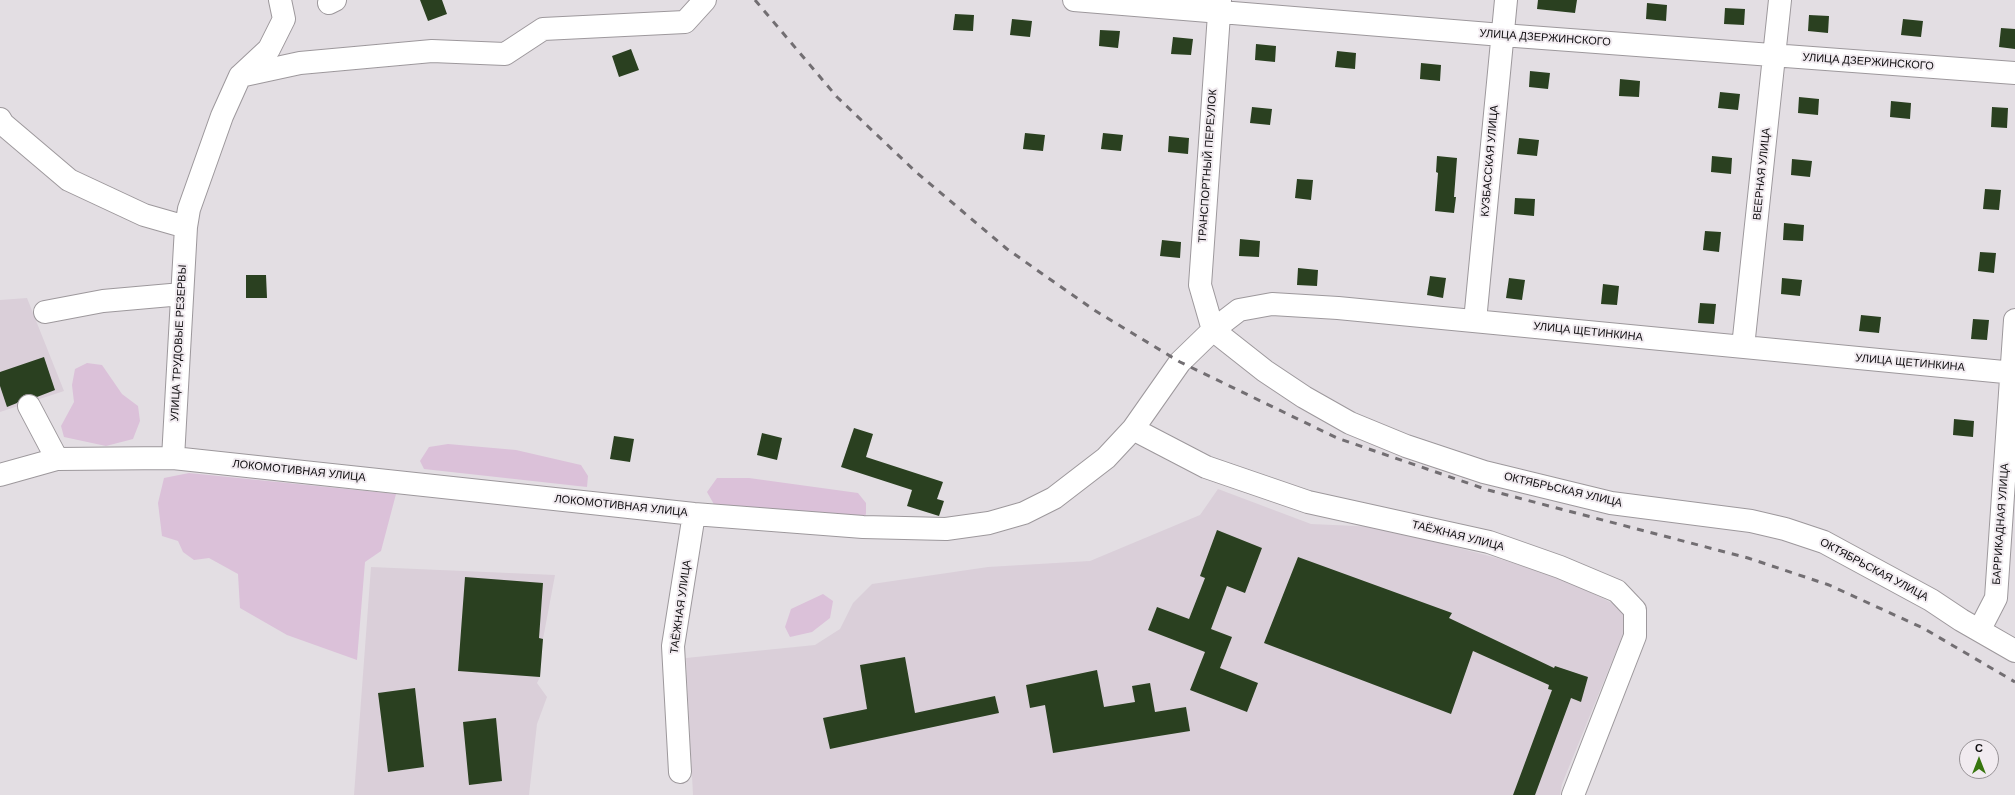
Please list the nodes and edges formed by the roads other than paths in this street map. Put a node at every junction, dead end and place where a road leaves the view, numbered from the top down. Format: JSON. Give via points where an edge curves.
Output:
{"nodes":[{"id":1,"x":280,"y":0,"type":"edge"},
{"id":2,"x":706,"y":0,"type":"edge"},
{"id":3,"x":1075,"y":0,"type":"edge"},
{"id":4,"x":1506,"y":0,"type":"edge"},
{"id":5,"x":1780,"y":0,"type":"edge"},
{"id":6,"x":1219,"y":6,"type":"edge"},
{"id":7,"x":1502,"y":35,"type":"junction"},
{"id":8,"x":1775,"y":55,"type":"junction"},
{"id":9,"x":2015,"y":73,"type":"edge"},
{"id":10,"x":240,"y":76,"type":"junction"},
{"id":11,"x":0,"y":119,"type":"edge"},
{"id":12,"x":186,"y":227,"type":"junction"},
{"id":13,"x":182,"y":294,"type":"junction"},
{"id":14,"x":45,"y":312,"type":"dead end"},
{"id":15,"x":2015,"y":320,"type":"edge"},
{"id":16,"x":1475,"y":321,"type":"junction"},
{"id":17,"x":1213,"y":330,"type":"junction"},
{"id":18,"x":1743,"y":347,"type":"junction"},
{"id":19,"x":1180,"y":362,"type":"joint"},
{"id":20,"x":2013,"y":373,"type":"edge"},
{"id":21,"x":29,"y":406,"type":"dead end"},
{"id":22,"x":1133,"y":429,"type":"junction"},
{"id":23,"x":173,"y":458,"type":"junction"},
{"id":24,"x":57,"y":459,"type":"junction"},
{"id":25,"x":0,"y":475,"type":"edge"},
{"id":26,"x":694,"y":514,"type":"junction"},
{"id":27,"x":1980,"y":629,"type":"junction"},
{"id":28,"x":2015,"y":651,"type":"edge"},
{"id":29,"x":680,"y":772,"type":"dead end"},
{"id":30,"x":1573,"y":795,"type":"edge"}],
"edges":[{"from":1,"to":10,"type":"street","name":"УЛИЦА ТРУДОВЫЕ РЕЗЕРВЫ","via":[[284,19],[269,49]]},
{"from":2,"to":10,"type":"street","via":[[685,22],[543,29],[505,54],[432,51],[300,64]]},
{"from":3,"to":6,"type":"street","name":"УЛИЦА ДЗЕРЖИНСКОГО"},
{"from":4,"to":7,"type":"street","name":"КУЗБАССКАЯ УЛИЦА"},
{"from":5,"to":8,"type":"street","name":"ВЕЕРНАЯ УЛИЦА"},
{"from":6,"to":7,"type":"street","name":"УЛИЦА ДЗЕРЖИНСКОГО"},
{"from":6,"to":17,"type":"street","name":"ТРАНСПОРТНЫЙ ПЕРЕУЛОК","via":[[1200,285]]},
{"from":7,"to":8,"type":"street","name":"УЛИЦА ДЗЕРЖИНСКОГО"},
{"from":7,"to":16,"type":"street","name":"КУЗБАССКАЯ УЛИЦА"},
{"from":8,"to":9,"type":"street","name":"УЛИЦА ДЗЕРЖИНСКОГО"},
{"from":8,"to":18,"type":"street","name":"ВЕЕРНАЯ УЛИЦА"},
{"from":10,"to":12,"type":"street","name":"УЛИЦА ТРУДОВЫЕ РЕЗЕРВЫ","via":[[222,116],[189,209]]},
{"from":11,"to":12,"type":"street","via":[[68,180],[144,215]]},
{"from":12,"to":13,"type":"street","name":"УЛИЦА ТРУДОВЫЕ РЕЗЕРВЫ"},
{"from":13,"to":14,"type":"street","via":[[103,301]]},
{"from":13,"to":23,"type":"street","name":"УЛИЦА ТРУДОВЫЕ РЕЗЕРВЫ"},
{"from":15,"to":20,"type":"street","name":"БАРРИКАДНАЯ УЛИЦА"},
{"from":16,"to":17,"type":"street","name":"УЛИЦА ЩЕТИНКИНА","via":[[1272,304],[1239,310]]},
{"from":16,"to":18,"type":"street","name":"УЛИЦА ЩЕТИНКИНА"},
{"from":17,"to":19,"type":"street","name":"УЛИЦА ЩЕТИНКИНА"},
{"from":17,"to":27,"type":"street","name":"ОКТЯБРЬСКАЯ УЛИЦА","via":[[1304,398],[1350,423],[1406,446],[1484,472],[1611,503],[1751,521],[1784,529],[1824,542]]},
{"from":18,"to":20,"type":"street","name":"УЛИЦА ЩЕТИНКИНА"},
{"from":19,"to":22,"type":"street","name":"ЛОКОМОТИВНАЯ УЛИЦА"},
{"from":20,"to":27,"type":"street","name":"БАРРИКАДНАЯ УЛИЦА","via":[[1996,598]]},
{"from":21,"to":24,"type":"street"},
{"from":22,"to":26,"type":"street","name":"ЛОКОМОТИВНАЯ УЛИЦА","via":[[1106,458],[1054,498],[1024,513],[989,523],[946,529],[903,529]]},
{"from":22,"to":30,"type":"street","name":"ТАЁЖНАЯ УЛИЦА","via":[[1206,467],[1301,499],[1489,542],[1560,567],[1617,591],[1635,610],[1635,636]]},
{"from":23,"to":24,"type":"street","name":"ЛОКОМОТИВНАЯ УЛИЦА"},
{"from":23,"to":26,"type":"street","name":"ЛОКОМОТИВНАЯ УЛИЦА"},
{"from":24,"to":25,"type":"street","name":"ЛОКОМОТИВНАЯ УЛИЦА"},
{"from":26,"to":29,"type":"street","name":"ТАЁЖНАЯ УЛИЦА","via":[[673,646]]},
{"from":27,"to":28,"type":"street","name":"ОКТЯБРЬСКАЯ УЛИЦА"}]}
